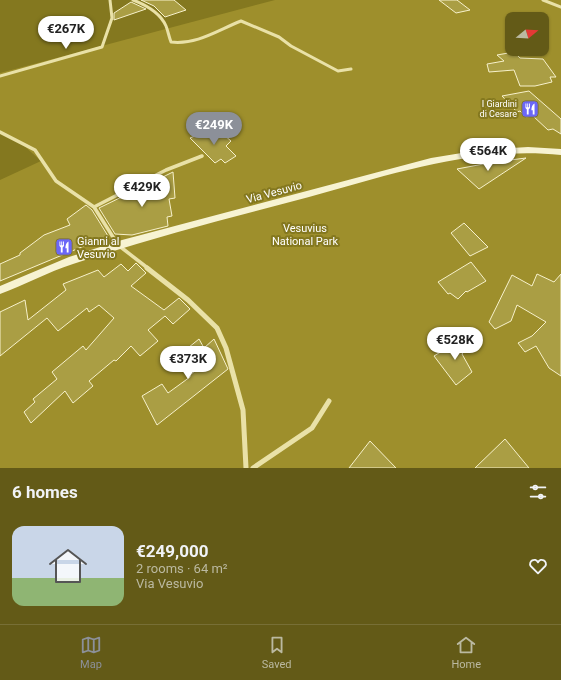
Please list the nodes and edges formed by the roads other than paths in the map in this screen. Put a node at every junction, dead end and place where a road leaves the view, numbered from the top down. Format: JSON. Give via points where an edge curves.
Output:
{"nodes":[{"id":1,"x":110,"y":0,"type":"edge"},
{"id":2,"x":133,"y":0,"type":"edge"},
{"id":3,"x":543,"y":0,"type":"edge"},
{"id":4,"x":561,"y":7,"type":"edge"},
{"id":5,"x":350,"y":69,"type":"dead end"},
{"id":6,"x":0,"y":76,"type":"edge"},
{"id":7,"x":0,"y":132,"type":"edge"},
{"id":8,"x":561,"y":152,"type":"edge"},
{"id":9,"x":202,"y":156,"type":"dead end"},
{"id":10,"x":94,"y":207,"type":"junction"},
{"id":11,"x":118,"y":245,"type":"junction"},
{"id":12,"x":0,"y":290,"type":"edge"},
{"id":13,"x":329,"y":401,"type":"dead end"},
{"id":14,"x":246,"y":468,"type":"edge"},
{"id":15,"x":254,"y":468,"type":"edge"}],
"edges":[{"from":1,"to":6,"type":"street","via":[[110,28],[102,47]]},
{"from":2,"to":5,"type":"street","via":[[149,7],[159,17],[166,25],[171,42],[194,41],[241,21],[279,37],[338,71]]},
{"from":3,"to":4,"type":"street"},
{"from":7,"to":10,"type":"street","via":[[34,150],[56,181]]},
{"from":8,"to":11,"type":"street","name":"Via Vesuvio","via":[[522,149],[482,151],[431,161]]},
{"from":9,"to":10,"type":"street","via":[[166,170]]},
{"from":10,"to":11,"type":"street"},
{"from":11,"to":12,"type":"street","name":"Via Vesuvio","via":[[69,261]]},
{"from":11,"to":14,"type":"street","via":[[188,300],[217,328],[226,348],[243,410]]},
{"from":13,"to":15,"type":"street","via":[[312,428]]}]}
